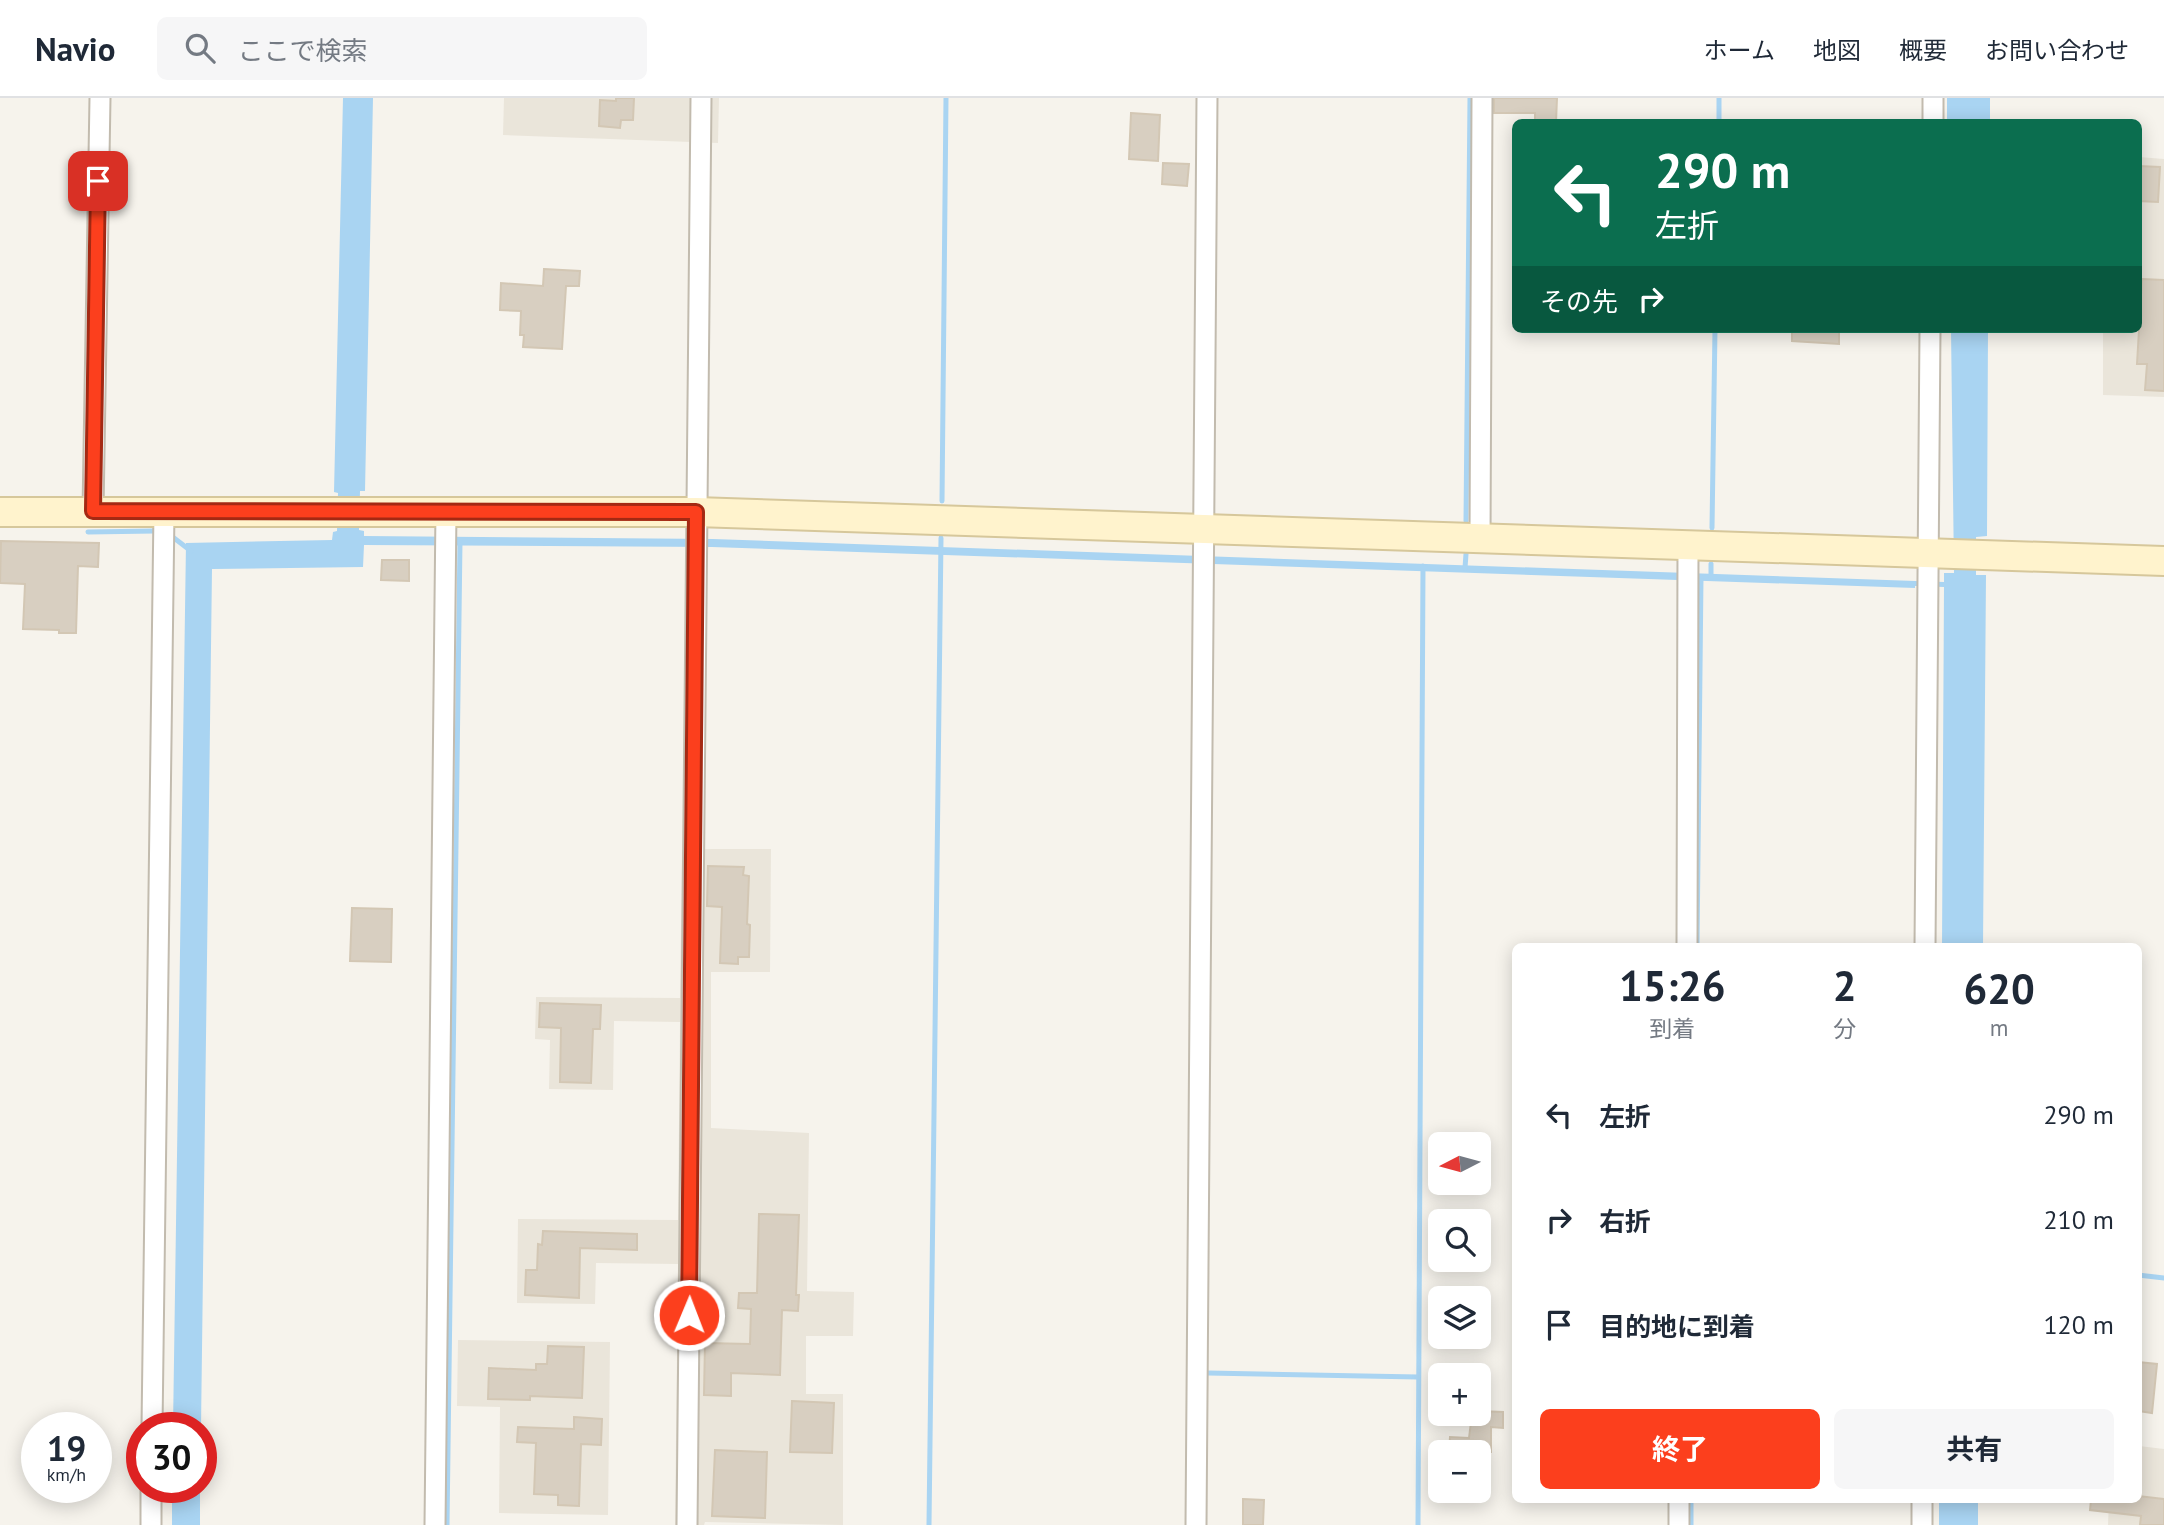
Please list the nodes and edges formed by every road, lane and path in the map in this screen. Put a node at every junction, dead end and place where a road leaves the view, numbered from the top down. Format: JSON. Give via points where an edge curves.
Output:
{"nodes":[{"id":1,"x":100,"y":98,"type":"edge"},
{"id":2,"x":701,"y":98,"type":"edge"},
{"id":3,"x":1207,"y":98,"type":"edge"},
{"id":4,"x":1482,"y":98,"type":"edge"},
{"id":5,"x":1933,"y":98,"type":"edge"},
{"id":6,"x":1933,"y":119,"type":"edge"},
{"id":7,"x":1930,"y":333,"type":"edge"},
{"id":8,"x":93,"y":511,"type":"junction"},
{"id":9,"x":164,"y":511,"type":"junction"},
{"id":10,"x":0,"y":512,"type":"edge"},
{"id":11,"x":446,"y":531,"type":"junction"},
{"id":12,"x":696,"y":533,"type":"junction"},
{"id":13,"x":1480,"y":539,"type":"junction"},
{"id":14,"x":1203,"y":550,"type":"junction"},
{"id":15,"x":1688,"y":556,"type":"junction"},
{"id":16,"x":2164,"y":561,"type":"edge"},
{"id":17,"x":1933,"y":569,"type":"junction"},
{"id":18,"x":1687,"y":943,"type":"edge"},
{"id":19,"x":1925,"y":943,"type":"edge"},
{"id":20,"x":152,"y":1412,"type":"edge"},
{"id":21,"x":151,"y":1503,"type":"edge"},
{"id":22,"x":1679,"y":1503,"type":"edge"},
{"id":23,"x":1922,"y":1503,"type":"edge"},
{"id":24,"x":151,"y":1525,"type":"edge"},
{"id":25,"x":435,"y":1525,"type":"edge"},
{"id":26,"x":687,"y":1525,"type":"edge"},
{"id":27,"x":1196,"y":1525,"type":"edge"},
{"id":28,"x":1679,"y":1525,"type":"edge"},
{"id":29,"x":1922,"y":1525,"type":"edge"}],
"edges":[{"from":1,"to":8,"type":"street"},
{"from":2,"to":12,"type":"street"},
{"from":3,"to":14,"type":"street"},
{"from":4,"to":13,"type":"street"},
{"from":5,"to":6,"type":"street"},
{"from":7,"to":17,"type":"street"},
{"from":8,"to":9,"type":"street"},
{"from":8,"to":10,"type":"street"},
{"from":9,"to":11,"type":"street","via":[[349,511]]},
{"from":9,"to":20,"type":"street"},
{"from":11,"to":12,"type":"street"},
{"from":11,"to":25,"type":"street"},
{"from":12,"to":14,"type":"street"},
{"from":12,"to":26,"type":"street"},
{"from":13,"to":14,"type":"street"},
{"from":13,"to":15,"type":"street"},
{"from":14,"to":27,"type":"street"},
{"from":15,"to":17,"type":"street"},
{"from":15,"to":18,"type":"street"},
{"from":16,"to":17,"type":"street","via":[[1981,556]]},
{"from":17,"to":19,"type":"street"},
{"from":21,"to":24,"type":"street"},
{"from":22,"to":28,"type":"street"},
{"from":23,"to":29,"type":"street"}]}
